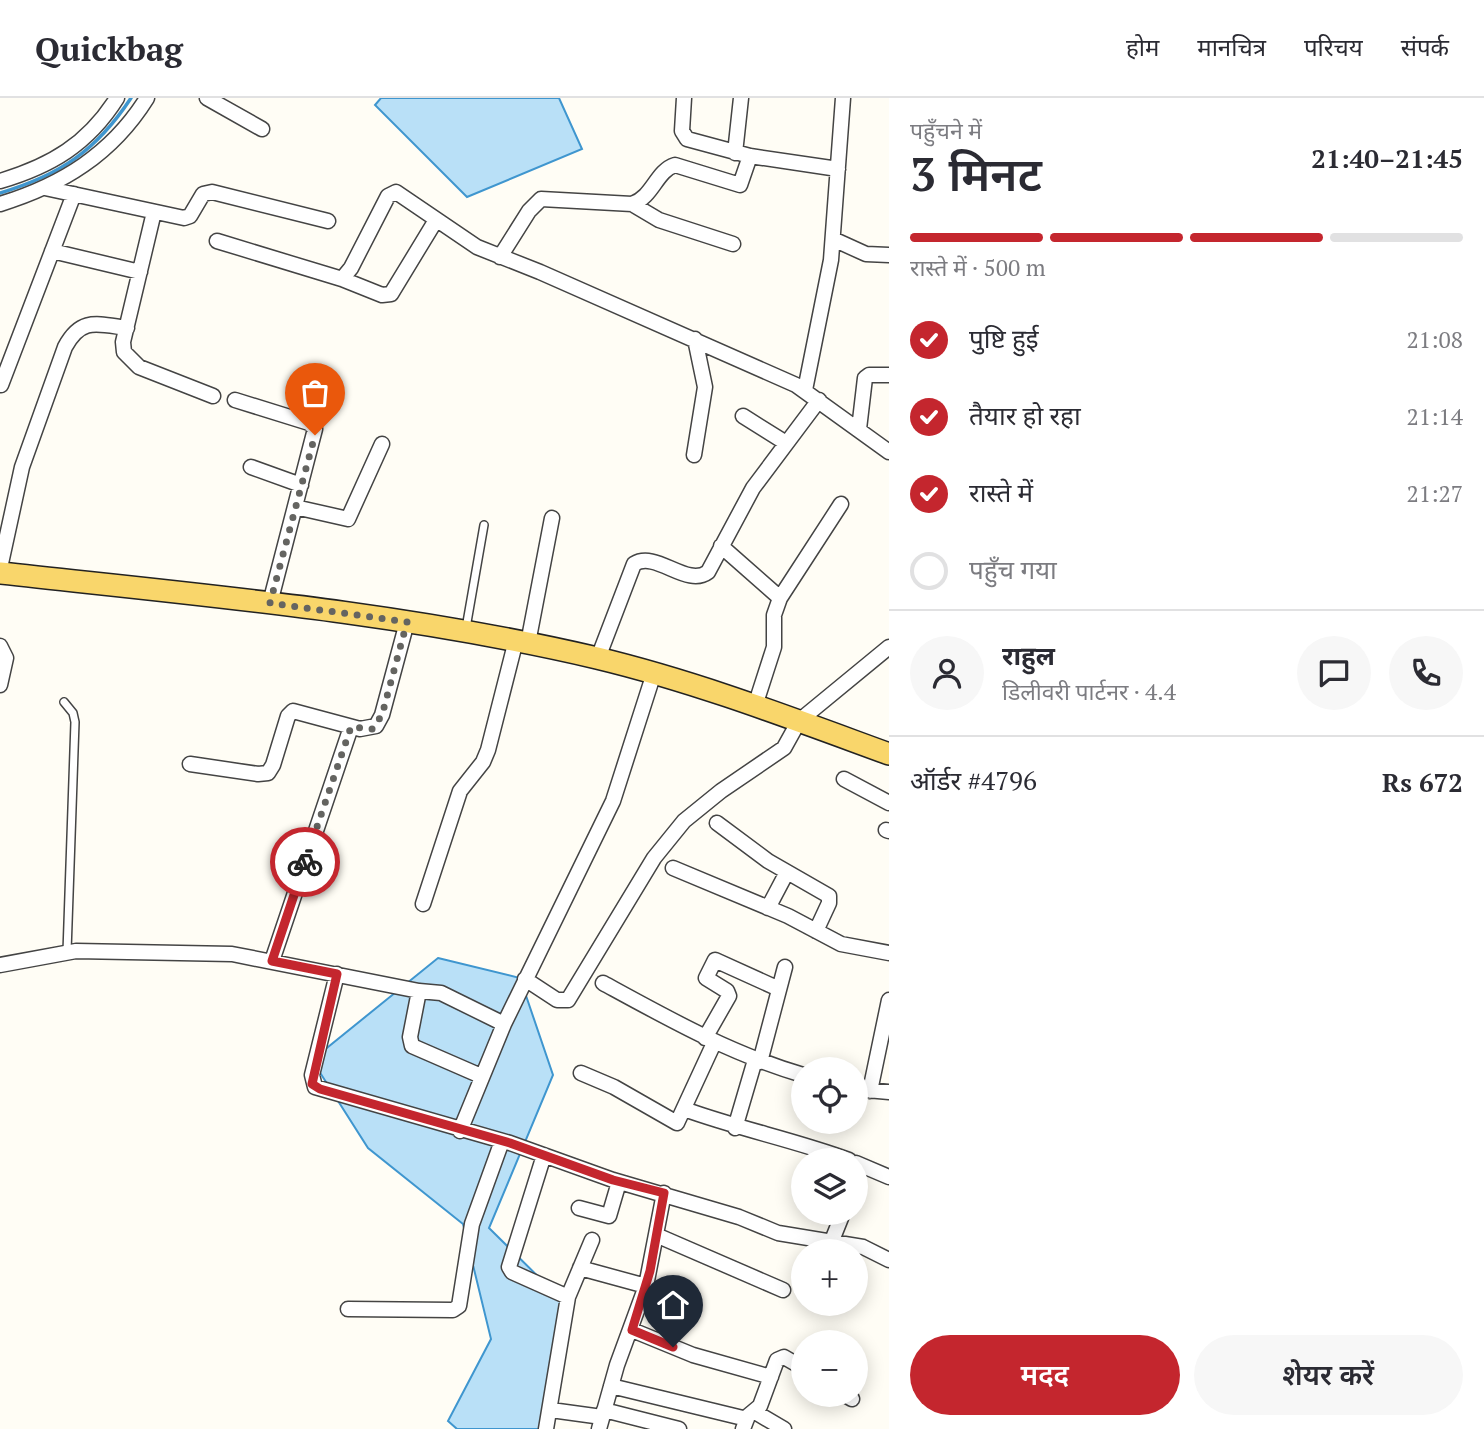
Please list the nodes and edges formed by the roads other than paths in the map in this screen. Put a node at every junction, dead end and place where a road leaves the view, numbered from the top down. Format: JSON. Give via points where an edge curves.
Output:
{"nodes":[{"id":1,"x":117,"y":98,"type":"edge"},
{"id":2,"x":147,"y":98,"type":"edge"},
{"id":3,"x":206,"y":98,"type":"edge"},
{"id":4,"x":684,"y":98,"type":"edge"},
{"id":5,"x":741,"y":98,"type":"edge"},
{"id":6,"x":843,"y":98,"type":"edge"},
{"id":7,"x":262,"y":129,"type":"dead end"},
{"id":8,"x":735,"y":153,"type":"junction"},
{"id":9,"x":750,"y":156,"type":"junction"},
{"id":10,"x":838,"y":169,"type":"junction"},
{"id":11,"x":0,"y":181,"type":"edge"},
{"id":12,"x":46,"y":188,"type":"junction"},
{"id":13,"x":74,"y":194,"type":"junction"},
{"id":14,"x":0,"y":204,"type":"edge"},
{"id":15,"x":632,"y":204,"type":"junction"},
{"id":16,"x":154,"y":212,"type":"junction"},
{"id":17,"x":436,"y":220,"type":"junction"},
{"id":18,"x":328,"y":221,"type":"dead end"},
{"id":19,"x":833,"y":239,"type":"junction"},
{"id":20,"x":218,"y":241,"type":"dead end"},
{"id":21,"x":733,"y":244,"type":"dead end"},
{"id":22,"x":52,"y":251,"type":"junction"},
{"id":23,"x":889,"y":255,"type":"edge"},
{"id":24,"x":500,"y":257,"type":"junction"},
{"id":25,"x":140,"y":272,"type":"junction"},
{"id":26,"x":342,"y":279,"type":"junction"},
{"id":27,"x":127,"y":328,"type":"junction"},
{"id":28,"x":695,"y":339,"type":"junction"},
{"id":29,"x":889,"y":375,"type":"edge"},
{"id":30,"x":1,"y":385,"type":"edge"},
{"id":31,"x":805,"y":390,"type":"junction"},
{"id":32,"x":214,"y":396,"type":"dead end"},
{"id":33,"x":234,"y":400,"type":"dead end"},
{"id":34,"x":819,"y":400,"type":"junction"},
{"id":35,"x":743,"y":416,"type":"dead end"},
{"id":36,"x":859,"y":429,"type":"junction"},
{"id":37,"x":786,"y":443,"type":"junction"},
{"id":38,"x":382,"y":444,"type":"dead end"},
{"id":39,"x":889,"y":452,"type":"edge"},
{"id":40,"x":694,"y":455,"type":"dead end"},
{"id":41,"x":251,"y":467,"type":"dead end"},
{"id":42,"x":301,"y":485,"type":"junction"},
{"id":43,"x":841,"y":504,"type":"dead end"},
{"id":44,"x":295,"y":508,"type":"junction"},
{"id":45,"x":552,"y":518,"type":"dead end"},
{"id":46,"x":484,"y":525,"type":"dead end"},
{"id":47,"x":721,"y":546,"type":"junction"},
{"id":48,"x":0,"y":568,"type":"edge"},
{"id":49,"x":0,"y":573,"type":"edge"},
{"id":50,"x":780,"y":598,"type":"junction"},
{"id":51,"x":270,"y":603,"type":"junction"},
{"id":52,"x":407,"y":622,"type":"junction"},
{"id":53,"x":466,"y":632,"type":"junction"},
{"id":54,"x":522,"y":642,"type":"junction"},
{"id":55,"x":0,"y":646,"type":"edge"},
{"id":56,"x":889,"y":647,"type":"edge"},
{"id":57,"x":598,"y":659,"type":"junction"},
{"id":58,"x":653,"y":673,"type":"junction"},
{"id":59,"x":0,"y":685,"type":"edge"},
{"id":60,"x":64,"y":702,"type":"dead end"},
{"id":61,"x":755,"y":706,"type":"junction"},
{"id":62,"x":807,"y":724,"type":"junction"},
{"id":63,"x":351,"y":727,"type":"junction"},
{"id":64,"x":889,"y":754,"type":"edge"},
{"id":65,"x":190,"y":764,"type":"dead end"},
{"id":66,"x":844,"y":779,"type":"dead end"},
{"id":67,"x":889,"y":803,"type":"edge"},
{"id":68,"x":717,"y":822,"type":"dead end"},
{"id":69,"x":673,"y":868,"type":"dead end"},
{"id":70,"x":787,"y":872,"type":"junction"},
{"id":71,"x":423,"y":904,"type":"dead end"},
{"id":72,"x":768,"y":908,"type":"junction"},
{"id":73,"x":816,"y":931,"type":"junction"},
{"id":74,"x":67,"y":952,"type":"junction"},
{"id":75,"x":889,"y":953,"type":"edge"},
{"id":76,"x":272,"y":961,"type":"junction"},
{"id":77,"x":0,"y":965,"type":"edge"},
{"id":78,"x":785,"y":967,"type":"dead end"},
{"id":79,"x":337,"y":974,"type":"junction"},
{"id":80,"x":525,"y":979,"type":"junction"},
{"id":81,"x":603,"y":983,"type":"dead end"},
{"id":82,"x":779,"y":989,"type":"junction"},
{"id":83,"x":419,"y":991,"type":"junction"},
{"id":84,"x":889,"y":1000,"type":"edge"},
{"id":85,"x":504,"y":1024,"type":"junction"},
{"id":86,"x":709,"y":1041,"type":"junction"},
{"id":87,"x":757,"y":1061,"type":"junction"},
{"id":88,"x":791,"y":1071,"type":"edge"},
{"id":89,"x":581,"y":1073,"type":"dead end"},
{"id":90,"x":868,"y":1073,"type":"edge"},
{"id":91,"x":481,"y":1076,"type":"junction"},
{"id":92,"x":868,"y":1090,"type":"edge"},
{"id":93,"x":889,"y":1092,"type":"edge"},
{"id":94,"x":684,"y":1109,"type":"junction"},
{"id":95,"x":734,"y":1128,"type":"junction"},
{"id":96,"x":460,"y":1130,"type":"junction"},
{"id":97,"x":510,"y":1143,"type":"junction"},
{"id":98,"x":814,"y":1148,"type":"edge"},
{"id":99,"x":544,"y":1155,"type":"junction"},
{"id":100,"x":868,"y":1168,"type":"edge"},
{"id":101,"x":889,"y":1177,"type":"edge"},
{"id":102,"x":619,"y":1182,"type":"junction"},
{"id":103,"x":664,"y":1193,"type":"junction"},
{"id":104,"x":579,"y":1208,"type":"dead end"},
{"id":105,"x":656,"y":1235,"type":"junction"},
{"id":106,"x":810,"y":1239,"type":"edge"},
{"id":107,"x":592,"y":1240,"type":"dead end"},
{"id":108,"x":868,"y":1250,"type":"edge"},
{"id":109,"x":889,"y":1260,"type":"edge"},
{"id":110,"x":580,"y":1268,"type":"junction"},
{"id":111,"x":646,"y":1286,"type":"junction"},
{"id":112,"x":783,"y":1290,"type":"dead end"},
{"id":113,"x":568,"y":1297,"type":"junction"},
{"id":114,"x":348,"y":1309,"type":"dead end"},
{"id":115,"x":632,"y":1330,"type":"junction"},
{"id":116,"x":791,"y":1361,"type":"edge"},
{"id":117,"x":771,"y":1377,"type":"junction"},
{"id":118,"x":611,"y":1386,"type":"junction"},
{"id":119,"x":551,"y":1410,"type":"junction"},
{"id":120,"x":602,"y":1419,"type":"edge"},
{"id":121,"x":748,"y":1420,"type":"edge"},
{"id":122,"x":546,"y":1429,"type":"edge"},
{"id":123,"x":679,"y":1429,"type":"edge"},
{"id":124,"x":784,"y":1429,"type":"edge"}],
"edges":[{"from":1,"to":11,"type":"street","via":[[93,130],[65,155]]},
{"from":2,"to":12,"type":"street","via":[[114,142]]},
{"from":3,"to":7,"type":"street"},
{"from":4,"to":8,"type":"street","via":[[684,136]]},
{"from":5,"to":8,"type":"street"},
{"from":6,"to":10,"type":"street"},
{"from":8,"to":9,"type":"street"},
{"from":9,"to":10,"type":"street"},
{"from":9,"to":15,"type":"street","via":[[740,185],[675,165],[644,198]]},
{"from":10,"to":19,"type":"street"},
{"from":12,"to":13,"type":"street"},
{"from":12,"to":14,"type":"street"},
{"from":13,"to":16,"type":"street"},
{"from":13,"to":22,"type":"street"},
{"from":15,"to":21,"type":"street","via":[[659,220]]},
{"from":15,"to":24,"type":"street","via":[[541,199]]},
{"from":16,"to":18,"type":"street","via":[[187,217],[203,194],[212,192]]},
{"from":16,"to":25,"type":"street"},
{"from":17,"to":24,"type":"street"},
{"from":17,"to":26,"type":"street","via":[[391,294],[382,295]]},
{"from":17,"to":26,"type":"street","via":[[398,193],[390,193]]},
{"from":19,"to":23,"type":"street","via":[[866,254]]},
{"from":19,"to":31,"type":"street"},
{"from":20,"to":26,"type":"street"},
{"from":22,"to":25,"type":"street"},
{"from":22,"to":30,"type":"street"},
{"from":24,"to":28,"type":"street"},
{"from":25,"to":27,"type":"street"},
{"from":27,"to":32,"type":"street","via":[[123,347],[132,362]]},
{"from":27,"to":48,"type":"street","via":[[82,326],[65,347],[22,467]]},
{"from":28,"to":31,"type":"street"},
{"from":28,"to":40,"type":"street","via":[[705,387]]},
{"from":29,"to":36,"type":"street","via":[[865,378]]},
{"from":31,"to":34,"type":"street"},
{"from":33,"to":42,"type":"street","via":[[314,427]]},
{"from":34,"to":36,"type":"street"},
{"from":34,"to":37,"type":"street"},
{"from":35,"to":37,"type":"street"},
{"from":36,"to":39,"type":"street"},
{"from":37,"to":47,"type":"street","via":[[753,488]]},
{"from":38,"to":44,"type":"street","via":[[350,518]]},
{"from":41,"to":42,"type":"street"},
{"from":42,"to":44,"type":"street"},
{"from":43,"to":50,"type":"street"},
{"from":44,"to":51,"type":"street"},
{"from":45,"to":54,"type":"street"},
{"from":46,"to":53,"type":"lane"},
{"from":47,"to":50,"type":"street"},
{"from":47,"to":57,"type":"street","via":[[702,576],[636,562]]},
{"from":49,"to":51,"type":"main road"},
{"from":50,"to":61,"type":"street","via":[[774,615],[774,647]]},
{"from":51,"to":52,"type":"main road"},
{"from":52,"to":53,"type":"main road"},
{"from":52,"to":63,"type":"street","via":[[379,722],[366,730]]},
{"from":53,"to":54,"type":"main road"},
{"from":54,"to":57,"type":"main road"},
{"from":54,"to":71,"type":"street","via":[[488,750],[460,791]]},
{"from":55,"to":59,"type":"street","via":[[6,658]]},
{"from":56,"to":62,"type":"street"},
{"from":57,"to":58,"type":"main road"},
{"from":58,"to":61,"type":"main road"},
{"from":58,"to":80,"type":"street","via":[[613,801]]},
{"from":60,"to":74,"type":"lane","via":[[75,722]]},
{"from":61,"to":62,"type":"main road"},
{"from":62,"to":64,"type":"main road"},
{"from":62,"to":80,"type":"street","via":[[784,748],[703,804],[667,841],[568,1000],[558,1000]]},
{"from":63,"to":65,"type":"street","via":[[293,711],[268,773]]},
{"from":63,"to":76,"type":"street"},
{"from":66,"to":67,"type":"street"},
{"from":68,"to":70,"type":"street"},
{"from":69,"to":72,"type":"street"},
{"from":70,"to":72,"type":"street"},
{"from":70,"to":73,"type":"street","via":[[830,897]]},
{"from":72,"to":73,"type":"street"},
{"from":73,"to":75,"type":"street","via":[[849,947]]},
{"from":74,"to":76,"type":"street","via":[[223,953]]},
{"from":74,"to":77,"type":"street"},
{"from":76,"to":79,"type":"street"},
{"from":78,"to":82,"type":"street"},
{"from":79,"to":83,"type":"street"},
{"from":79,"to":96,"type":"street","via":[[312,1084]]},
{"from":80,"to":85,"type":"street"},
{"from":81,"to":86,"type":"street"},
{"from":82,"to":86,"type":"street","via":[[715,960],[706,978],[729,996]]},
{"from":82,"to":87,"type":"street"},
{"from":83,"to":85,"type":"street","via":[[441,993]]},
{"from":83,"to":91,"type":"street","via":[[412,1046]]},
{"from":84,"to":90,"type":"street"},
{"from":85,"to":91,"type":"street"},
{"from":86,"to":87,"type":"street"},
{"from":86,"to":94,"type":"street"},
{"from":87,"to":88,"type":"street"},
{"from":87,"to":95,"type":"street"},
{"from":89,"to":94,"type":"street","via":[[674,1123]]},
{"from":91,"to":96,"type":"street"},
{"from":92,"to":93,"type":"street"},
{"from":94,"to":95,"type":"street"},
{"from":95,"to":98,"type":"street"},
{"from":96,"to":97,"type":"street"},
{"from":97,"to":99,"type":"street"},
{"from":97,"to":114,"type":"street","via":[[472,1224],[460,1306],[453,1310]]},
{"from":99,"to":102,"type":"street"},
{"from":99,"to":113,"type":"street","via":[[509,1267]]},
{"from":100,"to":101,"type":"street"},
{"from":102,"to":103,"type":"street"},
{"from":102,"to":104,"type":"street","via":[[609,1216]]},
{"from":103,"to":105,"type":"street"},
{"from":103,"to":106,"type":"street","via":[[778,1233]]},
{"from":105,"to":111,"type":"street"},
{"from":105,"to":112,"type":"street"},
{"from":107,"to":110,"type":"street"},
{"from":108,"to":109,"type":"street"},
{"from":110,"to":111,"type":"street"},
{"from":110,"to":113,"type":"street"},
{"from":111,"to":115,"type":"street"},
{"from":113,"to":119,"type":"street"},
{"from":115,"to":117,"type":"street","via":[[693,1355]]},
{"from":115,"to":118,"type":"street"},
{"from":116,"to":117,"type":"street","via":[[779,1358]]},
{"from":117,"to":121,"type":"street"},
{"from":118,"to":120,"type":"street"},
{"from":118,"to":121,"type":"street"},
{"from":119,"to":120,"type":"street"},
{"from":119,"to":122,"type":"street"},
{"from":120,"to":123,"type":"street"},
{"from":121,"to":124,"type":"street"}]}
